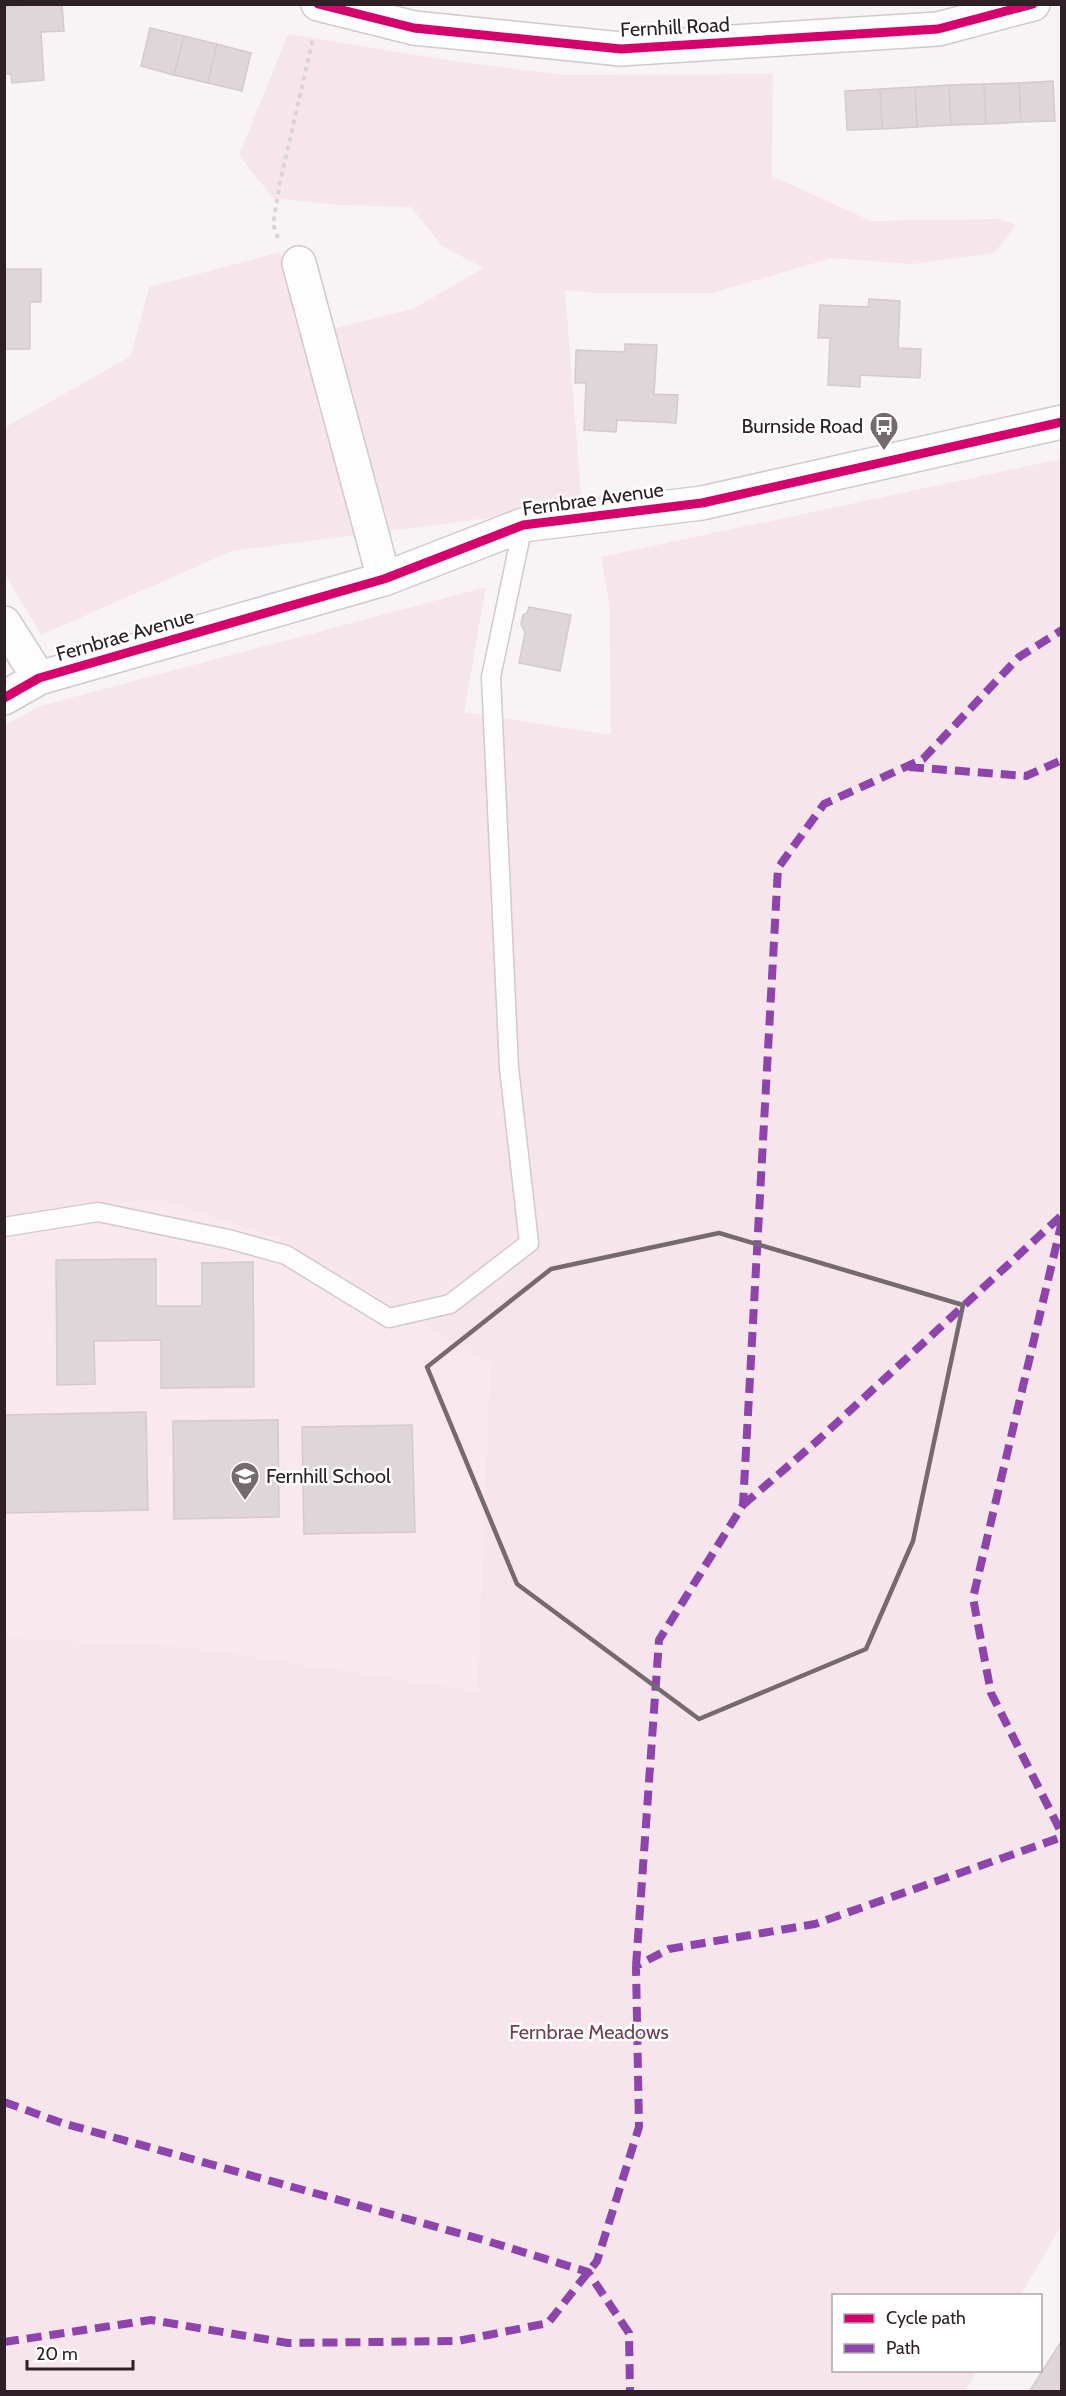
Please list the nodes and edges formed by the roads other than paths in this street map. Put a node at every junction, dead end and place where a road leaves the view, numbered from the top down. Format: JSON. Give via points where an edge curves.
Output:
{"nodes":[{"id":1,"x":1033,"y":4,"type":"edge"},
{"id":2,"x":319,"y":5,"type":"edge"},
{"id":3,"x":299,"y":263,"type":"road end"},
{"id":4,"x":1062,"y":422,"type":"edge"},
{"id":5,"x":523,"y":525,"type":"junction"},
{"id":6,"x":384,"y":579,"type":"junction"},
{"id":7,"x":4,"y":623,"type":"edge"},
{"id":8,"x":39,"y":678,"type":"junction"},
{"id":9,"x":4,"y":698,"type":"edge"},
{"id":10,"x":4,"y":1227,"type":"edge"}],
"edges":[{"from":1,"to":2,"type":"street","name":"Fernhill Road","via":[[938,29],[621,49],[414,28]]},
{"from":3,"to":6,"type":"street"},
{"from":4,"to":5,"type":"street","name":"Fernbrae Avenue","via":[[702,503]]},
{"from":5,"to":6,"type":"street","name":"Fernbrae Avenue"},
{"from":5,"to":10,"type":"lane","via":[[491,677],[509,1068],[529,1243],[450,1304],[389,1318],[286,1255],[228,1239],[98,1212]]},
{"from":6,"to":8,"type":"street","name":"Fernbrae Avenue"},
{"from":7,"to":8,"type":"street"},
{"from":8,"to":9,"type":"street","name":"Fernbrae Avenue"}]}
